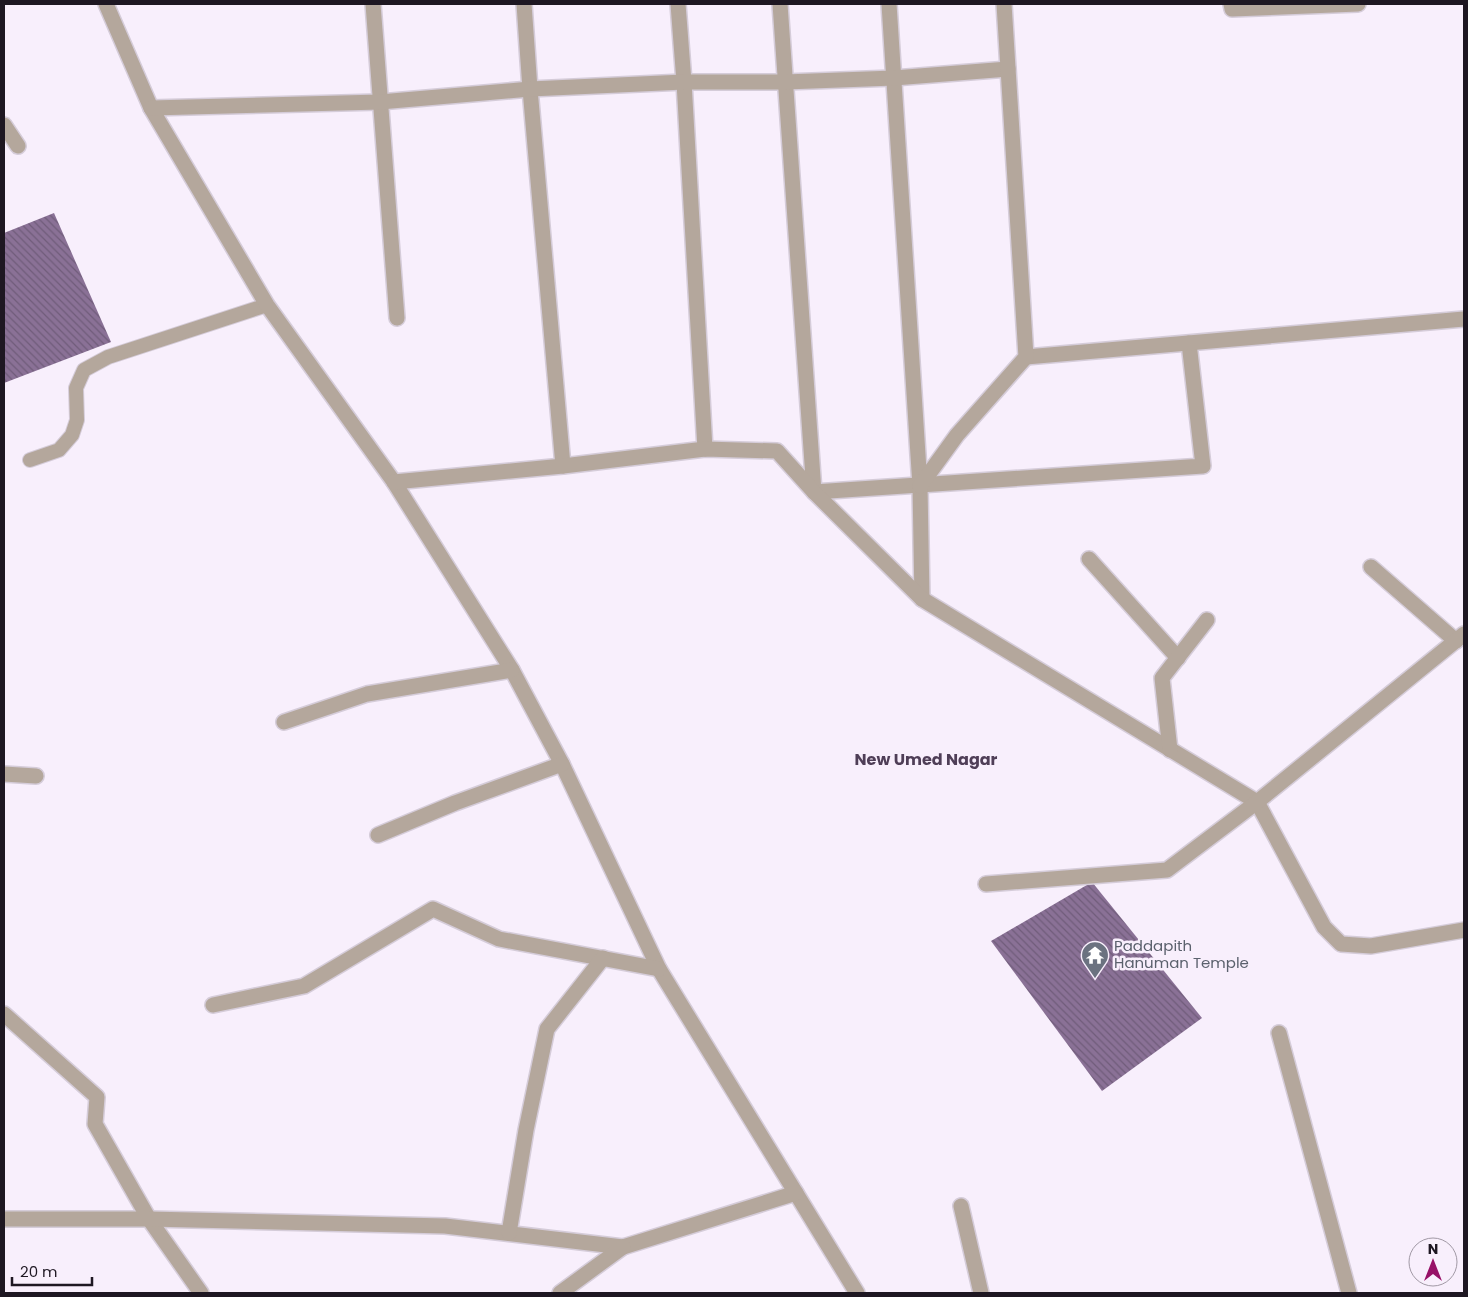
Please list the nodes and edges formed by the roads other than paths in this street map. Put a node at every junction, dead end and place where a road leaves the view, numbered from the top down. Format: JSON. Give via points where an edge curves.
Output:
{"nodes":[{"id":1,"x":106,"y":4,"type":"edge"},
{"id":2,"x":373,"y":4,"type":"edge"},
{"id":3,"x":524,"y":4,"type":"edge"},
{"id":4,"x":678,"y":4,"type":"edge"},
{"id":5,"x":780,"y":4,"type":"edge"},
{"id":6,"x":889,"y":4,"type":"edge"},
{"id":7,"x":1004,"y":4,"type":"edge"},
{"id":8,"x":1231,"y":4,"type":"edge"},
{"id":9,"x":1358,"y":4,"type":"edge"},
{"id":10,"x":1008,"y":69,"type":"junction"},
{"id":11,"x":894,"y":78,"type":"junction"},
{"id":12,"x":684,"y":82,"type":"junction"},
{"id":13,"x":785,"y":82,"type":"junction"},
{"id":14,"x":530,"y":89,"type":"junction"},
{"id":15,"x":380,"y":102,"type":"junction"},
{"id":16,"x":151,"y":108,"type":"junction"},
{"id":17,"x":4,"y":124,"type":"edge"},
{"id":18,"x":18,"y":146,"type":"dead end"},
{"id":19,"x":267,"y":305,"type":"junction"},
{"id":20,"x":397,"y":318,"type":"dead end"},
{"id":21,"x":1464,"y":319,"type":"edge"},
{"id":22,"x":1189,"y":343,"type":"junction"},
{"id":23,"x":1026,"y":357,"type":"junction"},
{"id":24,"x":705,"y":449,"type":"junction"},
{"id":25,"x":30,"y":460,"type":"dead end"},
{"id":26,"x":564,"y":466,"type":"junction"},
{"id":27,"x":394,"y":482,"type":"junction"},
{"id":28,"x":920,"y":486,"type":"junction"},
{"id":29,"x":814,"y":492,"type":"junction"},
{"id":30,"x":1089,"y":559,"type":"dead end"},
{"id":31,"x":1371,"y":567,"type":"dead end"},
{"id":32,"x":922,"y":599,"type":"junction"},
{"id":33,"x":1207,"y":620,"type":"dead end"},
{"id":34,"x":1460,"y":638,"type":"edge"},
{"id":35,"x":1178,"y":658,"type":"junction"},
{"id":36,"x":512,"y":670,"type":"junction"},
{"id":37,"x":284,"y":722,"type":"dead end"},
{"id":38,"x":1170,"y":750,"type":"junction"},
{"id":39,"x":562,"y":764,"type":"junction"},
{"id":40,"x":4,"y":774,"type":"edge"},
{"id":41,"x":36,"y":776,"type":"dead end"},
{"id":42,"x":1256,"y":802,"type":"junction"},
{"id":43,"x":378,"y":835,"type":"dead end"},
{"id":44,"x":986,"y":884,"type":"dead end"},
{"id":45,"x":1464,"y":930,"type":"edge"},
{"id":46,"x":603,"y":958,"type":"junction"},
{"id":47,"x":659,"y":969,"type":"junction"},
{"id":48,"x":213,"y":1005,"type":"dead end"},
{"id":49,"x":4,"y":1014,"type":"edge"},
{"id":50,"x":1279,"y":1033,"type":"dead end"},
{"id":51,"x":796,"y":1193,"type":"junction"},
{"id":52,"x":961,"y":1206,"type":"dead end"},
{"id":53,"x":4,"y":1219,"type":"edge"},
{"id":54,"x":149,"y":1219,"type":"junction"},
{"id":55,"x":509,"y":1233,"type":"junction"},
{"id":56,"x":623,"y":1247,"type":"junction"},
{"id":57,"x":201,"y":1293,"type":"edge"},
{"id":58,"x":560,"y":1293,"type":"edge"},
{"id":59,"x":857,"y":1293,"type":"edge"},
{"id":60,"x":981,"y":1293,"type":"edge"},
{"id":61,"x":1349,"y":1293,"type":"edge"}],
"edges":[{"from":1,"to":16,"type":"street"},
{"from":2,"to":15,"type":"street"},
{"from":3,"to":14,"type":"street"},
{"from":4,"to":12,"type":"street"},
{"from":5,"to":13,"type":"street"},
{"from":6,"to":11,"type":"street"},
{"from":7,"to":10,"type":"street"},
{"from":8,"to":9,"type":"street","via":[[1232,9]]},
{"from":10,"to":11,"type":"street"},
{"from":10,"to":23,"type":"street"},
{"from":11,"to":13,"type":"street"},
{"from":11,"to":28,"type":"street"},
{"from":12,"to":13,"type":"street"},
{"from":12,"to":14,"type":"street"},
{"from":12,"to":24,"type":"street"},
{"from":13,"to":29,"type":"street"},
{"from":14,"to":15,"type":"street"},
{"from":14,"to":26,"type":"street"},
{"from":15,"to":16,"type":"street"},
{"from":15,"to":20,"type":"street"},
{"from":16,"to":19,"type":"street"},
{"from":17,"to":18,"type":"street"},
{"from":19,"to":25,"type":"lane","via":[[108,357],[84,370],[76,388],[77,420],[72,436],[59,450]]},
{"from":19,"to":27,"type":"street"},
{"from":21,"to":22,"type":"street"},
{"from":22,"to":23,"type":"street"},
{"from":22,"to":28,"type":"street","via":[[1203,466]]},
{"from":23,"to":28,"type":"street","via":[[957,436]]},
{"from":24,"to":26,"type":"street"},
{"from":24,"to":29,"type":"street","via":[[777,451]]},
{"from":26,"to":27,"type":"street"},
{"from":27,"to":36,"type":"street"},
{"from":28,"to":29,"type":"street"},
{"from":28,"to":32,"type":"street"},
{"from":29,"to":32,"type":"street"},
{"from":30,"to":35,"type":"street"},
{"from":31,"to":34,"type":"street"},
{"from":32,"to":38,"type":"street"},
{"from":33,"to":35,"type":"street"},
{"from":34,"to":42,"type":"street"},
{"from":35,"to":38,"type":"street","via":[[1162,678]]},
{"from":36,"to":37,"type":"street","via":[[367,694]]},
{"from":36,"to":39,"type":"street"},
{"from":38,"to":42,"type":"street"},
{"from":39,"to":43,"type":"street"},
{"from":39,"to":47,"type":"street"},
{"from":40,"to":41,"type":"street"},
{"from":42,"to":44,"type":"street","via":[[1167,870]]},
{"from":42,"to":45,"type":"street","via":[[1324,927],[1341,944],[1371,946]]},
{"from":46,"to":47,"type":"street"},
{"from":46,"to":48,"type":"street","via":[[499,939],[433,909],[304,986]]},
{"from":46,"to":55,"type":"street","via":[[547,1029]]},
{"from":47,"to":51,"type":"street"},
{"from":49,"to":54,"type":"street","via":[[97,1097],[95,1124]]},
{"from":50,"to":61,"type":"street"},
{"from":51,"to":56,"type":"street"},
{"from":51,"to":59,"type":"street"},
{"from":52,"to":60,"type":"street"},
{"from":53,"to":54,"type":"street"},
{"from":54,"to":55,"type":"street","via":[[445,1226]]},
{"from":54,"to":57,"type":"street"},
{"from":55,"to":56,"type":"street"},
{"from":56,"to":58,"type":"street"}]}
